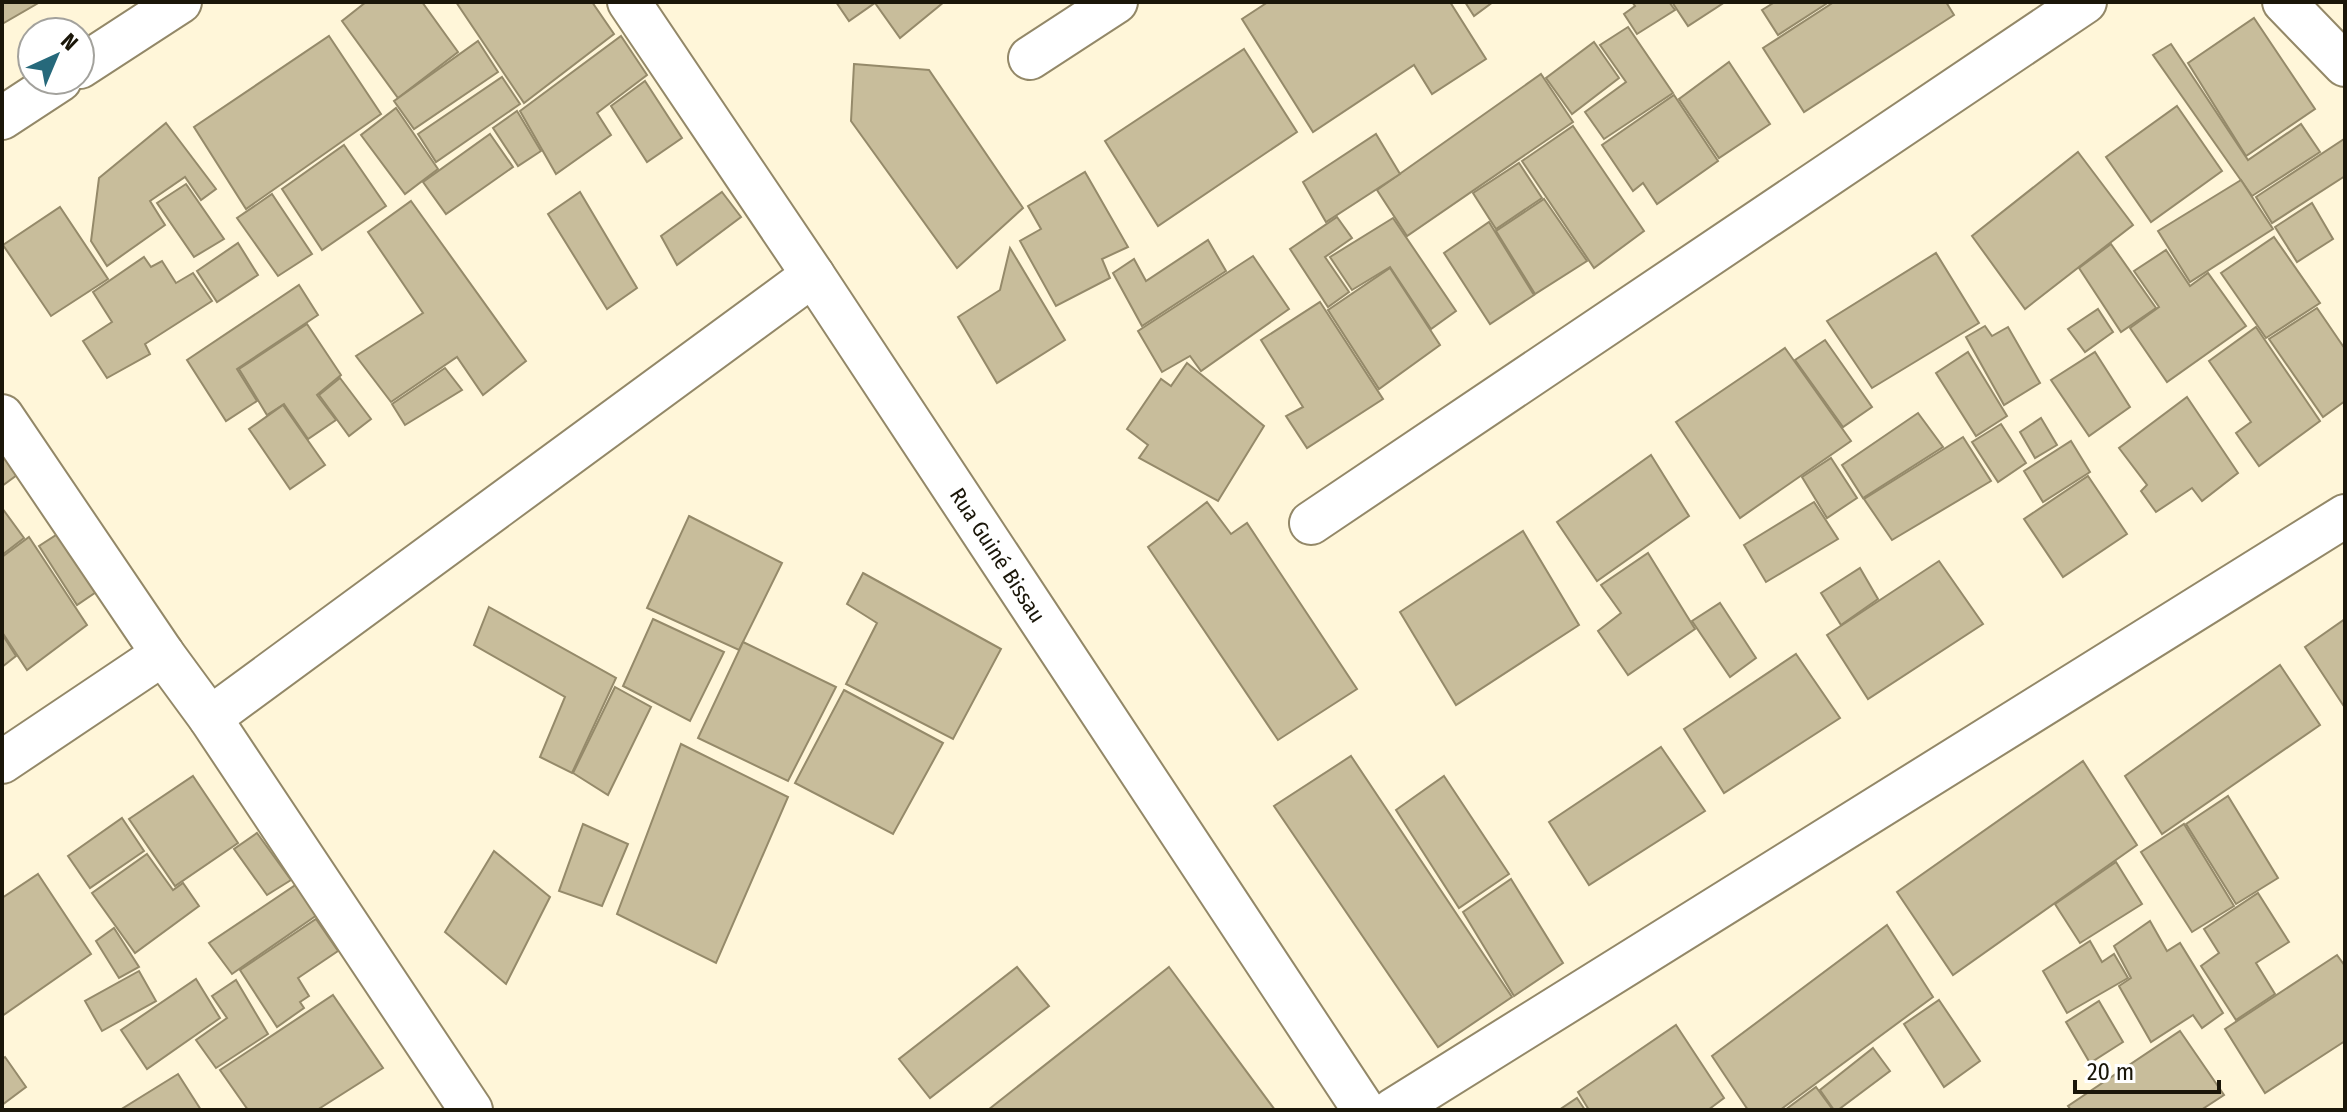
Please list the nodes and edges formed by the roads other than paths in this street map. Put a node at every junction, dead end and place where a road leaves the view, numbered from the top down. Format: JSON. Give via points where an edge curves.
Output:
{"nodes":[{"id":1,"x":180,"y":2,"type":"edge"},
{"id":2,"x":629,"y":2,"type":"edge"},
{"id":3,"x":1116,"y":2,"type":"edge"},
{"id":4,"x":2085,"y":2,"type":"edge"},
{"id":5,"x":2284,"y":2,"type":"edge"},
{"id":6,"x":96,"y":57,"type":"edge"},
{"id":7,"x":1030,"y":58,"type":"dead end"},
{"id":8,"x":2345,"y":65,"type":"edge"},
{"id":9,"x":36,"y":96,"type":"edge"},
{"id":10,"x":2,"y":118,"type":"edge"},
{"id":11,"x":813,"y":275,"type":"junction"},
{"id":12,"x":2,"y":416,"type":"edge"},
{"id":13,"x":2345,"y":516,"type":"edge"},
{"id":14,"x":1311,"y":523,"type":"dead end"},
{"id":15,"x":163,"y":654,"type":"junction"},
{"id":16,"x":210,"y":718,"type":"junction"},
{"id":17,"x":2,"y":762,"type":"edge"},
{"id":18,"x":462,"y":1107,"type":"edge"},
{"id":19,"x":1364,"y":1110,"type":"edge"},
{"id":20,"x":1393,"y":1110,"type":"edge"}],
"edges":[{"from":1,"to":6,"type":"street"},
{"from":2,"to":11,"type":"street","name":"Rua Guiné Bissau"},
{"from":3,"to":7,"type":"street"},
{"from":4,"to":14,"type":"street"},
{"from":5,"to":8,"type":"street"},
{"from":9,"to":10,"type":"street"},
{"from":11,"to":16,"type":"street"},
{"from":11,"to":19,"type":"street","name":"Rua Guiné Bissau"},
{"from":12,"to":15,"type":"street"},
{"from":13,"to":20,"type":"street"},
{"from":15,"to":16,"type":"street"},
{"from":15,"to":17,"type":"street"},
{"from":16,"to":18,"type":"street"}]}
